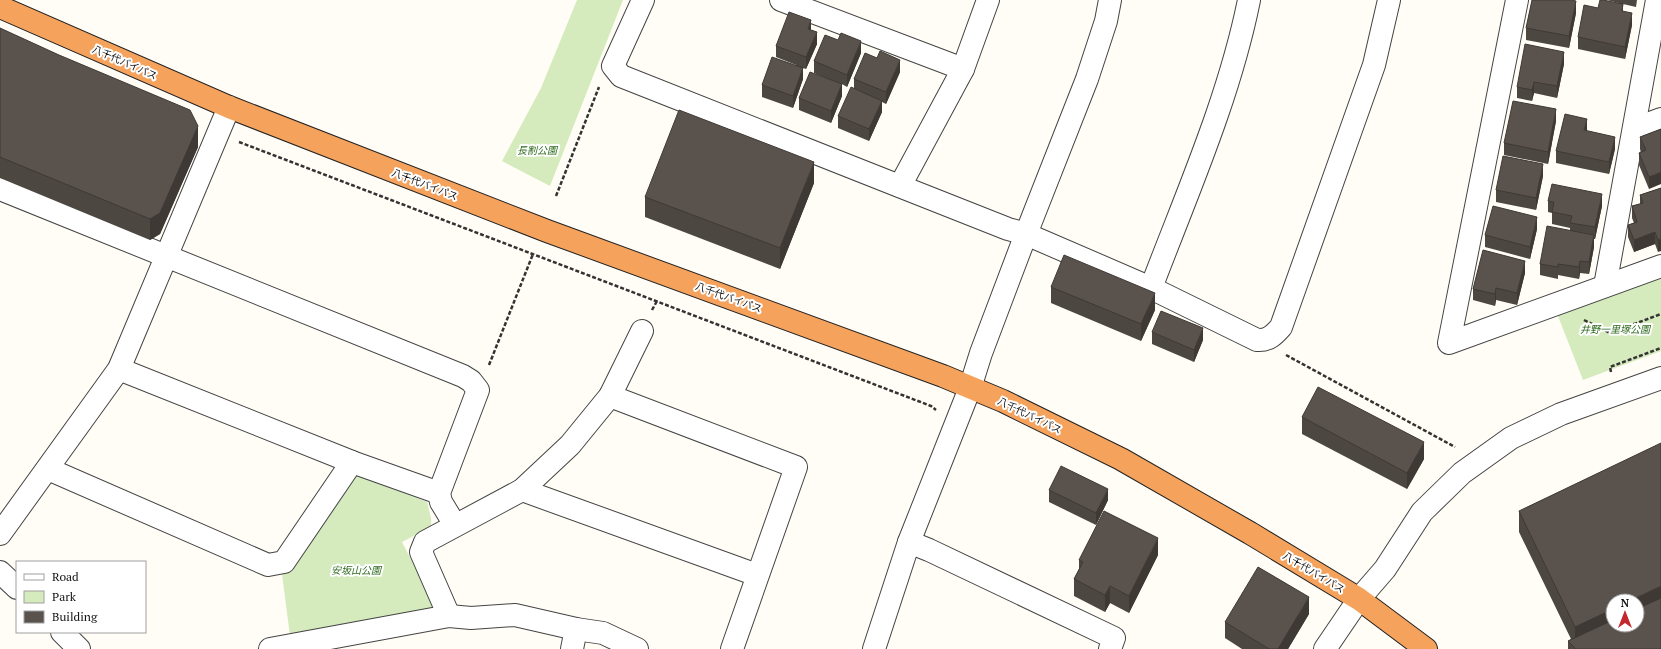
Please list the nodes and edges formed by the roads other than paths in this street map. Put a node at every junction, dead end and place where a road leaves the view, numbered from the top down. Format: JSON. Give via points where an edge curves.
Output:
{"nodes":[{"id":1,"x":643,"y":0,"type":"edge"},
{"id":2,"x":781,"y":0,"type":"edge"},
{"id":3,"x":988,"y":0,"type":"edge"},
{"id":4,"x":1110,"y":0,"type":"edge"},
{"id":5,"x":1249,"y":0,"type":"edge"},
{"id":6,"x":1389,"y":0,"type":"edge"},
{"id":7,"x":1517,"y":0,"type":"edge"},
{"id":8,"x":1656,"y":0,"type":"edge"},
{"id":9,"x":0,"y":7,"type":"edge"},
{"id":10,"x":963,"y":69,"type":"junction"},
{"id":11,"x":229,"y":107,"type":"junction"},
{"id":12,"x":1661,"y":119,"type":"edge"},
{"id":13,"x":1634,"y":129,"type":"junction"},
{"id":14,"x":900,"y":186,"type":"junction"},
{"id":15,"x":0,"y":189,"type":"edge"},
{"id":16,"x":1026,"y":234,"type":"junction"},
{"id":17,"x":167,"y":256,"type":"junction"},
{"id":18,"x":1661,"y":266,"type":"edge"},
{"id":19,"x":1605,"y":286,"type":"junction"},
{"id":20,"x":1151,"y":288,"type":"junction"},
{"id":21,"x":642,"y":330,"type":"dead end"},
{"id":22,"x":119,"y":369,"type":"junction"},
{"id":23,"x":1661,"y":378,"type":"edge"},
{"id":24,"x":970,"y":388,"type":"junction"},
{"id":25,"x":610,"y":396,"type":"junction"},
{"id":26,"x":352,"y":462,"type":"junction"},
{"id":27,"x":48,"y":469,"type":"junction"},
{"id":28,"x":522,"y":490,"type":"junction"},
{"id":29,"x":439,"y":493,"type":"junction"},
{"id":30,"x":456,"y":525,"type":"junction"},
{"id":31,"x":0,"y":534,"type":"edge"},
{"id":32,"x":909,"y":542,"type":"junction"},
{"id":33,"x":0,"y":572,"type":"edge"},
{"id":34,"x":757,"y":574,"type":"junction"},
{"id":35,"x":16,"y":587,"type":"edge"},
{"id":36,"x":1359,"y":600,"type":"junction"},
{"id":37,"x":449,"y":616,"type":"junction"},
{"id":38,"x":63,"y":633,"type":"edge"},
{"id":39,"x":574,"y":639,"type":"edge"},
{"id":40,"x":79,"y":649,"type":"edge"},
{"id":41,"x":270,"y":649,"type":"edge"},
{"id":42,"x":637,"y":649,"type":"edge"},
{"id":43,"x":732,"y":649,"type":"edge"},
{"id":44,"x":874,"y":649,"type":"edge"},
{"id":45,"x":1110,"y":649,"type":"edge"},
{"id":46,"x":1325,"y":649,"type":"edge"},
{"id":47,"x":1426,"y":649,"type":"edge"}],
"edges":[{"from":1,"to":14,"type":"street","via":[[613,66],[621,76]]},
{"from":2,"to":10,"type":"street"},
{"from":3,"to":10,"type":"street"},
{"from":4,"to":16,"type":"street","via":[[1088,79]]},
{"from":5,"to":20,"type":"street","via":[[1241,40],[1224,96]]},
{"from":6,"to":20,"type":"street","via":[[1374,65],[1276,333],[1264,341],[1257,340]]},
{"from":7,"to":19,"type":"street","via":[[1449,343]]},
{"from":8,"to":13,"type":"street"},
{"from":9,"to":11,"type":"highway","name":"八千代バイパス"},
{"from":10,"to":14,"type":"street"},
{"from":11,"to":17,"type":"street"},
{"from":11,"to":24,"type":"highway","name":"八千代バイパス","via":[[547,231],[936,373]]},
{"from":12,"to":13,"type":"street"},
{"from":13,"to":19,"type":"street"},
{"from":14,"to":16,"type":"street"},
{"from":15,"to":17,"type":"street"},
{"from":16,"to":20,"type":"street"},
{"from":16,"to":24,"type":"street"},
{"from":17,"to":22,"type":"street"},
{"from":17,"to":29,"type":"street","via":[[471,381],[478,390]]},
{"from":18,"to":19,"type":"street"},
{"from":21,"to":25,"type":"street"},
{"from":22,"to":26,"type":"street"},
{"from":22,"to":27,"type":"street"},
{"from":23,"to":36,"type":"street","via":[[1561,414],[1511,438],[1462,473],[1422,512],[1385,569]]},
{"from":24,"to":32,"type":"street"},
{"from":24,"to":36,"type":"highway","name":"八千代バイパス","via":[[1121,459],[1250,533]]},
{"from":25,"to":28,"type":"street","via":[[570,445]]},
{"from":25,"to":34,"type":"street","via":[[796,466]]},
{"from":26,"to":27,"type":"street","via":[[284,562],[268,565]]},
{"from":26,"to":29,"type":"street"},
{"from":27,"to":31,"type":"street"},
{"from":28,"to":30,"type":"street"},
{"from":28,"to":34,"type":"street"},
{"from":29,"to":30,"type":"street","via":[[441,502]]},
{"from":30,"to":37,"type":"street","via":[[425,542],[421,552]]},
{"from":32,"to":44,"type":"street"},
{"from":32,"to":45,"type":"street","via":[[1114,638]]},
{"from":33,"to":35,"type":"street"},
{"from":34,"to":43,"type":"street"},
{"from":36,"to":46,"type":"street"},
{"from":36,"to":47,"type":"highway","name":"八千代バイパス"},
{"from":37,"to":39,"type":"street","via":[[471,618],[515,615]]},
{"from":37,"to":41,"type":"street"},
{"from":38,"to":40,"type":"street"},
{"from":39,"to":42,"type":"street","via":[[603,633]]}]}
